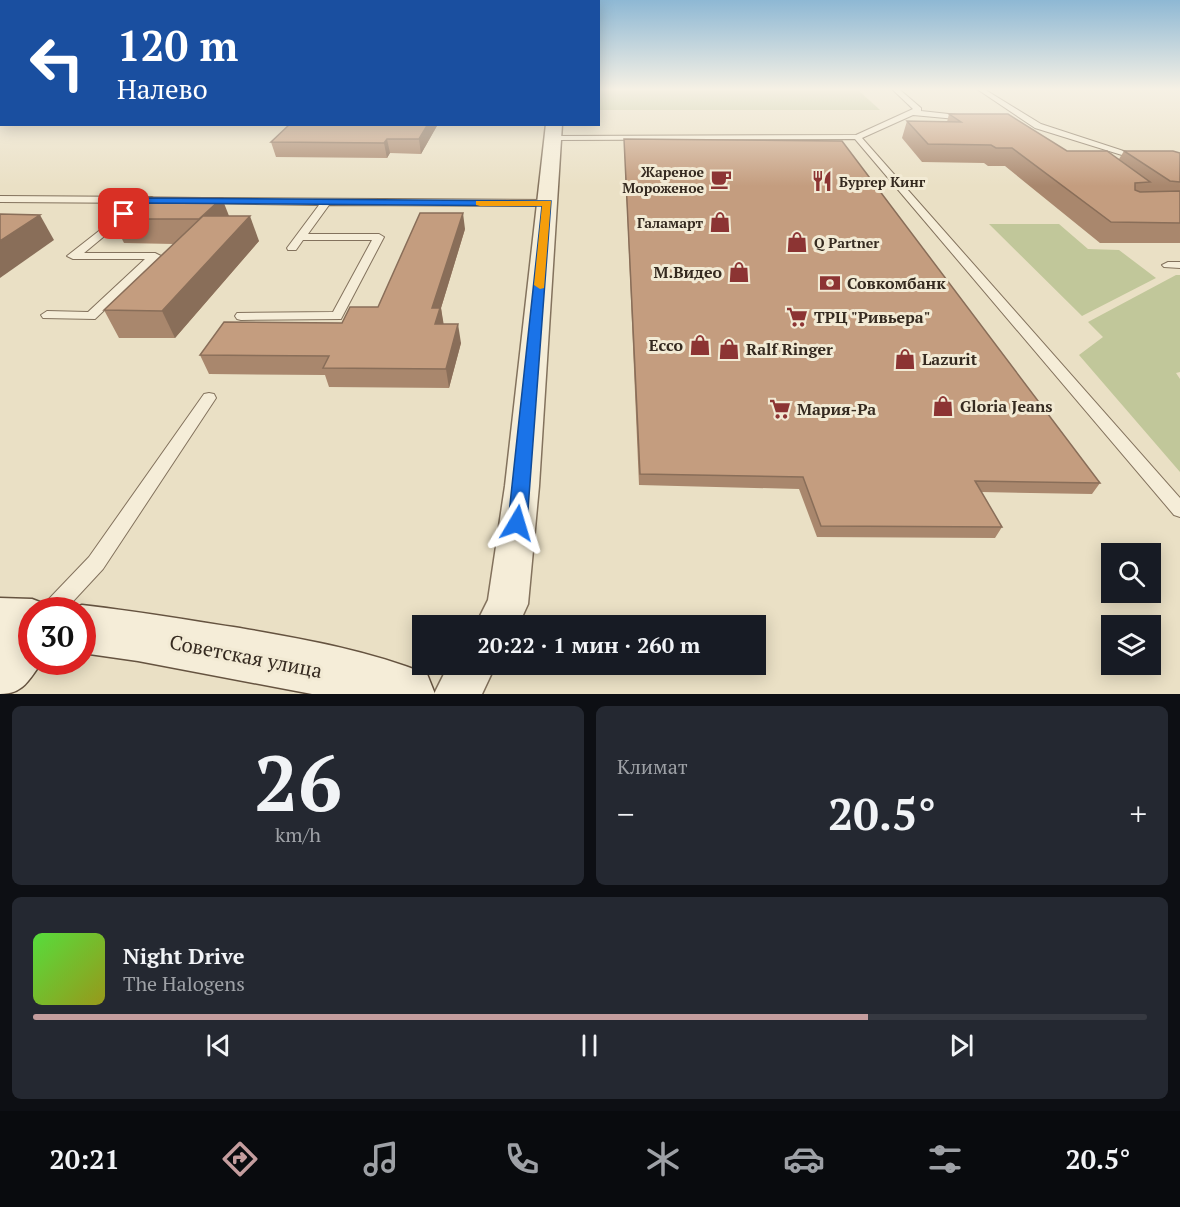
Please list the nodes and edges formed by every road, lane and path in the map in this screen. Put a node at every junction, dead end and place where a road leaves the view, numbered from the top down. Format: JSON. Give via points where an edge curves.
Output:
{"nodes":[{"id":1,"x":895,"y":121,"type":"edge"},
{"id":2,"x":1031,"y":121,"type":"edge"},
{"id":3,"x":1016,"y":124,"type":"edge"},
{"id":4,"x":1038,"y":126,"type":"junction"},
{"id":5,"x":554,"y":131,"type":"edge"},
{"id":6,"x":857,"y":137,"type":"junction"},
{"id":7,"x":1097,"y":144,"type":"junction"},
{"id":8,"x":1099,"y":157,"type":"edge"},
{"id":9,"x":1149,"y":160,"type":"edge"},
{"id":10,"x":0,"y":199,"type":"edge"},
{"id":11,"x":141,"y":200,"type":"junction"},
{"id":12,"x":164,"y":201,"type":"edge"},
{"id":13,"x":199,"y":201,"type":"edge"},
{"id":14,"x":326,"y":202,"type":"junction"},
{"id":15,"x":548,"y":203,"type":"junction"},
{"id":16,"x":300,"y":237,"type":"junction"},
{"id":17,"x":292,"y":248,"type":"dead end"},
{"id":18,"x":1168,"y":265,"type":"dead end"},
{"id":19,"x":1180,"y":265,"type":"edge"},
{"id":20,"x":47,"y":315,"type":"dead end"},
{"id":21,"x":241,"y":316,"type":"dead end"},
{"id":22,"x":209,"y":398,"type":"dead end"},
{"id":23,"x":1180,"y":510,"type":"edge"},
{"id":24,"x":64,"y":597,"type":"edge"},
{"id":25,"x":502,"y":615,"type":"edge"},
{"id":26,"x":0,"y":622,"type":"edge"},
{"id":27,"x":18,"y":623,"type":"edge"},
{"id":28,"x":96,"y":631,"type":"edge"},
{"id":29,"x":18,"y":651,"type":"edge"},
{"id":30,"x":0,"y":672,"type":"edge"},
{"id":31,"x":468,"y":675,"type":"edge"},
{"id":32,"x":407,"y":694,"type":"edge"},
{"id":33,"x":457,"y":694,"type":"edge"}],
"edges":[{"from":1,"to":6,"type":"lane"},
{"from":2,"to":4,"type":"lane"},
{"from":3,"to":4,"type":"lane"},
{"from":4,"to":7,"type":"lane"},
{"from":5,"to":6,"type":"lane"},
{"from":5,"to":15,"type":"street"},
{"from":6,"to":23,"type":"lane"},
{"from":7,"to":8,"type":"lane"},
{"from":7,"to":9,"type":"lane"},
{"from":10,"to":11,"type":"lane"},
{"from":11,"to":12,"type":"lane"},
{"from":11,"to":20,"type":"lane","via":[[73,256],[155,256],[91,316]]},
{"from":13,"to":14,"type":"lane"},
{"from":14,"to":15,"type":"lane"},
{"from":14,"to":16,"type":"lane"},
{"from":15,"to":25,"type":"street","via":[[522,486],[508,604]]},
{"from":16,"to":17,"type":"lane"},
{"from":16,"to":21,"type":"lane","via":[[379,237],[337,316]]},
{"from":18,"to":19,"type":"lane"},
{"from":22,"to":24,"type":"lane","via":[[96,563]]},
{"from":26,"to":27,"type":"main road"},
{"from":28,"to":32,"type":"main road","name":"Советская улица","via":[[316,668]]},
{"from":29,"to":30,"type":"main road"},
{"from":31,"to":33,"type":"street"}]}
